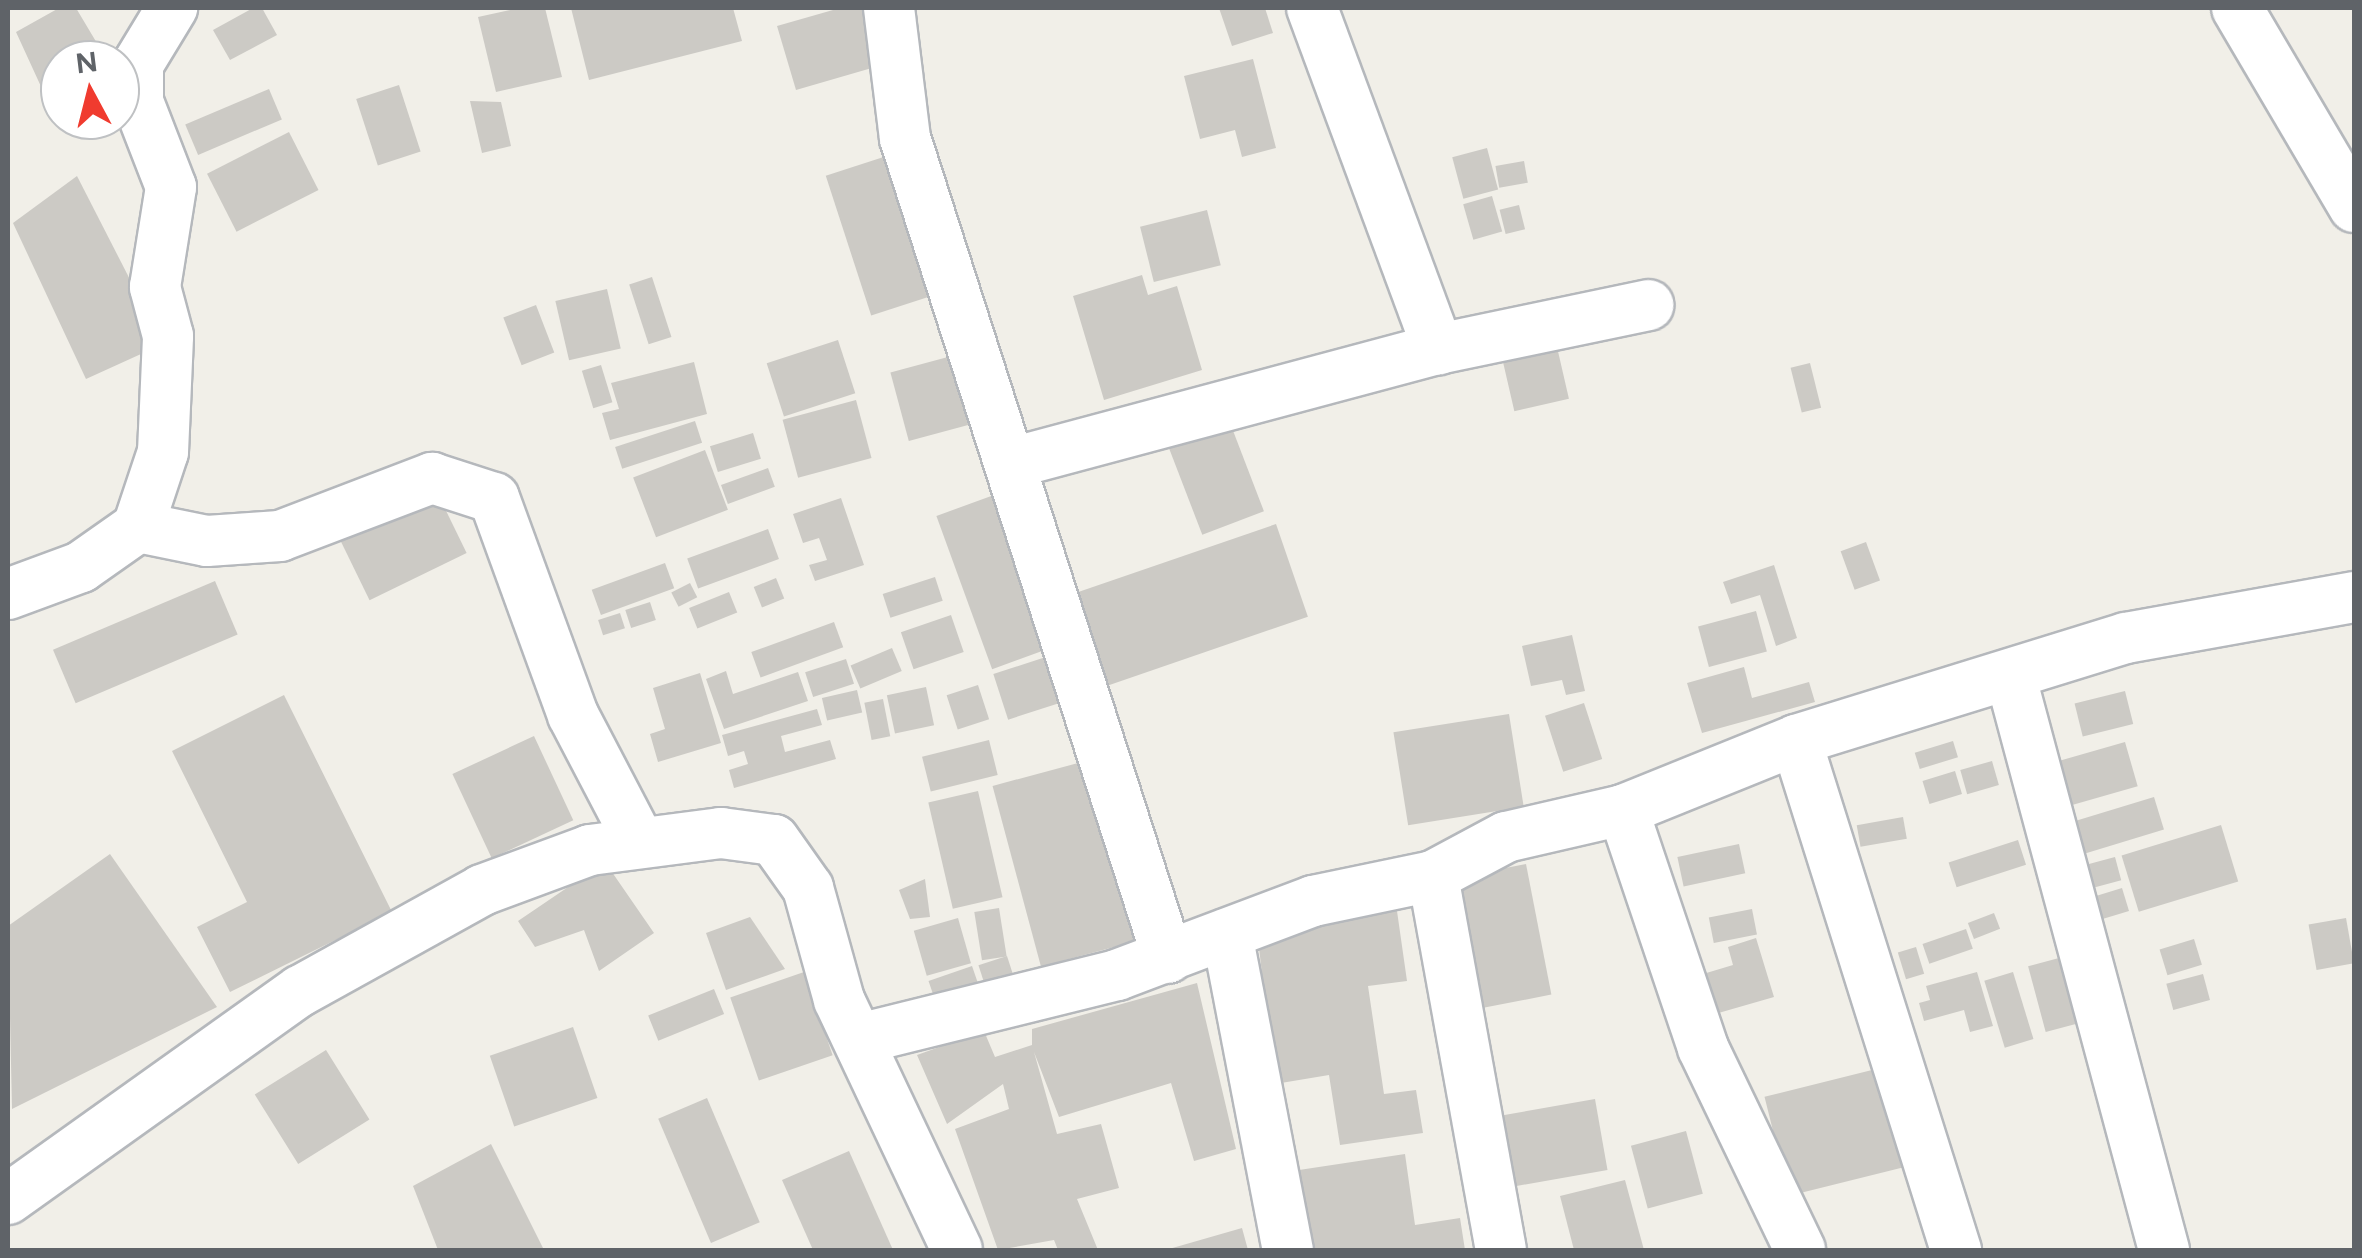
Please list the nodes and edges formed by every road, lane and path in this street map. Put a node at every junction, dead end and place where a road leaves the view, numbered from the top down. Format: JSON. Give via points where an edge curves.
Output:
{"nodes":[{"id":1,"x":172,"y":8,"type":"edge"},
{"id":2,"x":889,"y":8,"type":"edge"},
{"id":3,"x":1312,"y":8,"type":"edge"},
{"id":4,"x":2236,"y":8,"type":"edge"},
{"id":5,"x":2354,"y":207,"type":"edge"},
{"id":6,"x":1648,"y":304,"type":"dead end"},
{"id":7,"x":1438,"y":349,"type":"junction"},
{"id":8,"x":1012,"y":463,"type":"junction"},
{"id":9,"x":138,"y":528,"type":"junction"},
{"id":10,"x":8,"y":594,"type":"edge"},
{"id":11,"x":2354,"y":597,"type":"edge"},
{"id":12,"x":2011,"y":678,"type":"junction"},
{"id":13,"x":1796,"y":740,"type":"junction"},
{"id":14,"x":1624,"y":810,"type":"junction"},
{"id":15,"x":640,"y":843,"type":"junction"},
{"id":16,"x":1433,"y":876,"type":"junction"},
{"id":17,"x":1227,"y":934,"type":"junction"},
{"id":18,"x":1168,"y":958,"type":"junction"},
{"id":19,"x":859,"y":1039,"type":"junction"},
{"id":20,"x":8,"y":1199,"type":"edge"},
{"id":21,"x":956,"y":1250,"type":"edge"},
{"id":22,"x":1288,"y":1250,"type":"edge"},
{"id":23,"x":1501,"y":1250,"type":"edge"},
{"id":24,"x":1800,"y":1250,"type":"edge"},
{"id":25,"x":1956,"y":1250,"type":"edge"},
{"id":26,"x":2164,"y":1250,"type":"edge"}],
"edges":[{"from":1,"to":9,"type":"street","via":[[138,64],[138,102],[171,187],[171,209],[155,287],[168,336],[162,452]]},
{"from":2,"to":8,"type":"street","via":[[905,138]]},
{"from":3,"to":7,"type":"street"},
{"from":4,"to":5,"type":"street"},
{"from":6,"to":7,"type":"street"},
{"from":7,"to":8,"type":"street"},
{"from":8,"to":18,"type":"street"},
{"from":9,"to":10,"type":"street","via":[[81,567]]},
{"from":9,"to":15,"type":"street","via":[[207,541],[280,536],[432,478],[494,498],[573,715]]},
{"from":11,"to":12,"type":"street","via":[[2126,638]]},
{"from":12,"to":13,"type":"street"},
{"from":12,"to":26,"type":"street"},
{"from":13,"to":14,"type":"street"},
{"from":13,"to":25,"type":"street"},
{"from":14,"to":16,"type":"street","via":[[1506,838]]},
{"from":14,"to":24,"type":"street","via":[[1703,1048]]},
{"from":15,"to":19,"type":"street","via":[[721,832],[774,840],[808,888],[838,1000]]},
{"from":15,"to":20,"type":"street","via":[[590,850],[482,890],[300,991]]},
{"from":16,"to":17,"type":"street","via":[[1312,901]]},
{"from":16,"to":23,"type":"street"},
{"from":17,"to":18,"type":"street"},
{"from":17,"to":22,"type":"street"},
{"from":18,"to":19,"type":"street"},
{"from":19,"to":21,"type":"street"}]}
